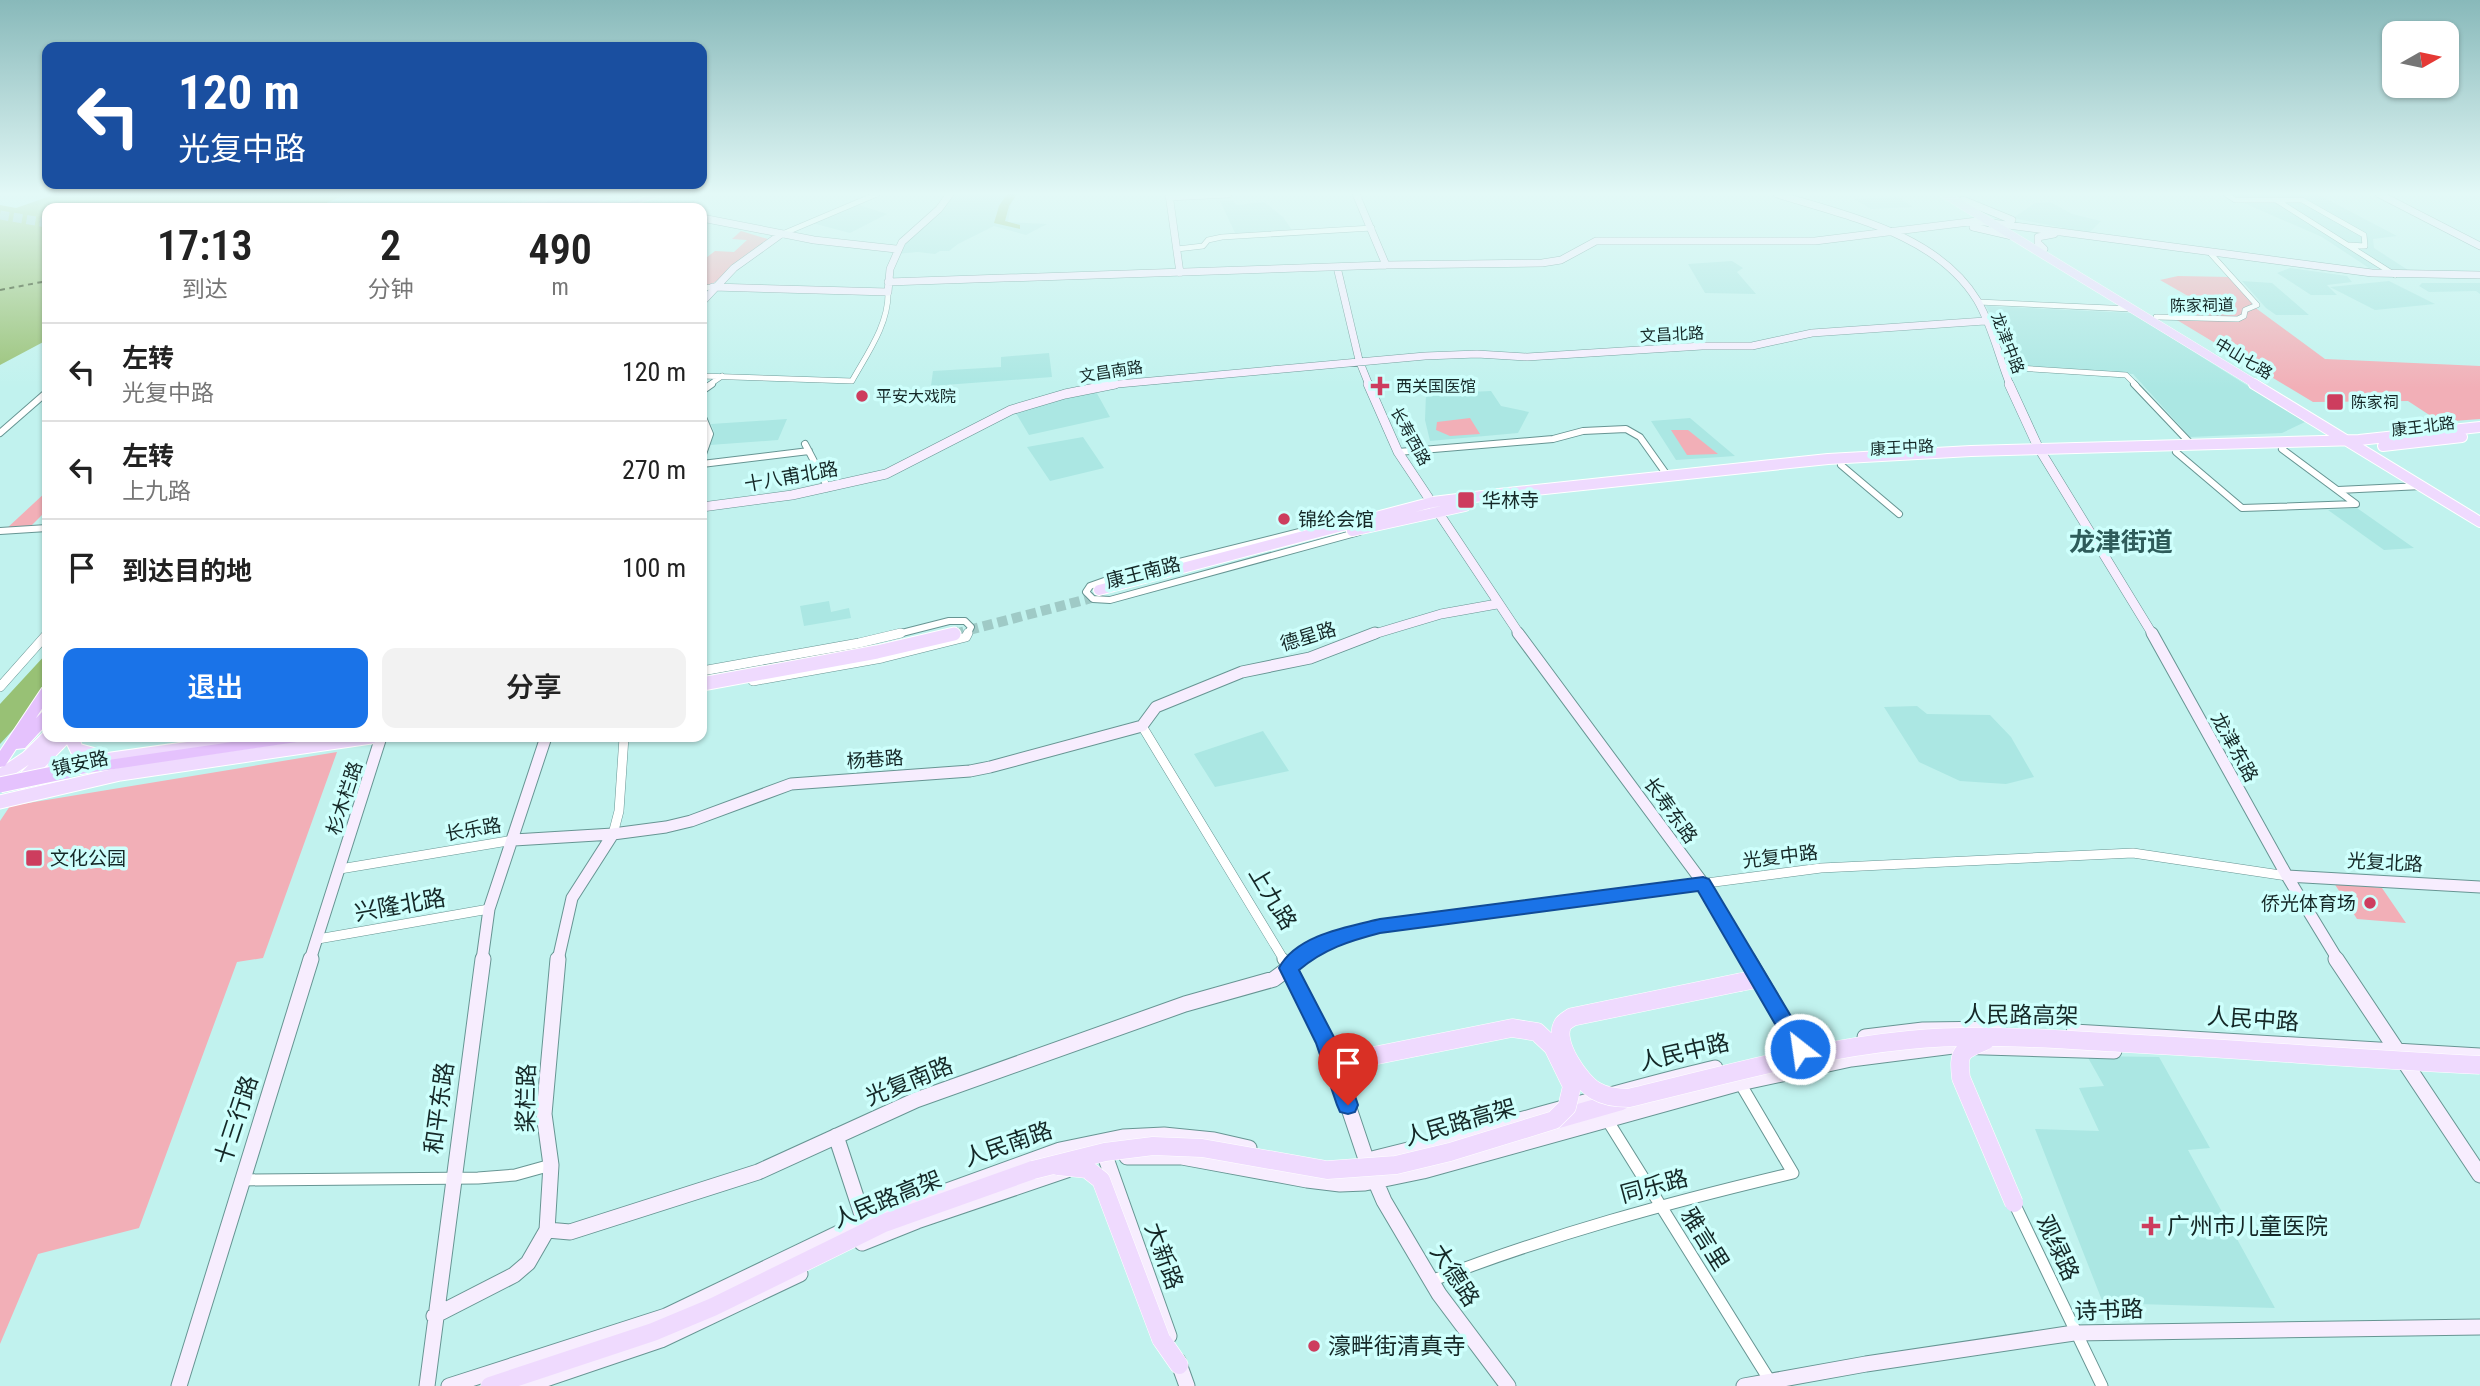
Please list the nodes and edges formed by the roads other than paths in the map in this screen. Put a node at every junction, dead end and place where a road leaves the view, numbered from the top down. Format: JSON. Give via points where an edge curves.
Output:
{"nodes":[{"id":1,"x":747,"y":259,"type":"edge"},
{"id":2,"x":893,"y":259,"type":"edge"},
{"id":3,"x":1178,"y":259,"type":"edge"},
{"id":4,"x":1384,"y":259,"type":"edge"},
{"id":5,"x":1563,"y":259,"type":"edge"},
{"id":6,"x":1933,"y":259,"type":"edge"},
{"id":7,"x":2050,"y":259,"type":"edge"},
{"id":8,"x":2060,"y":259,"type":"edge"},
{"id":9,"x":2214,"y":259,"type":"edge"},
{"id":10,"x":2245,"y":259,"type":"edge"},
{"id":11,"x":2272,"y":259,"type":"edge"},
{"id":12,"x":2370,"y":259,"type":"edge"},
{"id":13,"x":1386,"y":265,"type":"junction"},
{"id":14,"x":1337,"y":267,"type":"junction"},
{"id":15,"x":1180,"y":273,"type":"junction"},
{"id":16,"x":2396,"y":275,"type":"junction"},
{"id":17,"x":2480,"y":277,"type":"edge"},
{"id":18,"x":888,"y":282,"type":"junction"},
{"id":19,"x":713,"y":287,"type":"junction"},
{"id":20,"x":707,"y":288,"type":"edge"},
{"id":21,"x":888,"y":292,"type":"junction"},
{"id":22,"x":707,"y":295,"type":"edge"},
{"id":23,"x":1978,"y":303,"type":"junction"},
{"id":24,"x":2132,"y":309,"type":"junction"},
{"id":25,"x":2156,"y":317,"type":"junction"},
{"id":26,"x":1984,"y":321,"type":"junction"},
{"id":27,"x":1359,"y":360,"type":"junction"},
{"id":28,"x":2003,"y":367,"type":"junction"},
{"id":29,"x":723,"y":375,"type":"junction"},
{"id":30,"x":707,"y":376,"type":"edge"},
{"id":31,"x":707,"y":387,"type":"edge"},
{"id":32,"x":42,"y":396,"type":"edge"},
{"id":33,"x":38,"y":400,"type":"junction"},
{"id":34,"x":42,"y":400,"type":"edge"},
{"id":35,"x":2312,"y":414,"type":"junction"},
{"id":36,"x":2480,"y":427,"type":"edge"},
{"id":37,"x":0,"y":433,"type":"edge"},
{"id":38,"x":2480,"y":434,"type":"edge"},
{"id":39,"x":2359,"y":443,"type":"junction"},
{"id":40,"x":805,"y":444,"type":"dead end"},
{"id":41,"x":2193,"y":445,"type":"junction"},
{"id":42,"x":2282,"y":449,"type":"junction"},
{"id":43,"x":808,"y":451,"type":"junction"},
{"id":44,"x":1398,"y":452,"type":"junction"},
{"id":45,"x":2176,"y":452,"type":"junction"},
{"id":46,"x":2042,"y":453,"type":"junction"},
{"id":47,"x":707,"y":463,"type":"edge"},
{"id":48,"x":1842,"y":465,"type":"junction"},
{"id":49,"x":886,"y":474,"type":"joint"},
{"id":50,"x":1667,"y":475,"type":"junction"},
{"id":51,"x":2422,"y":486,"type":"junction"},
{"id":52,"x":828,"y":488,"type":"junction"},
{"id":53,"x":2338,"y":490,"type":"junction"},
{"id":54,"x":1435,"y":506,"type":"junction"},
{"id":55,"x":707,"y":507,"type":"edge"},
{"id":56,"x":1899,"y":514,"type":"dead end"},
{"id":57,"x":2480,"y":514,"type":"edge"},
{"id":58,"x":1372,"y":522,"type":"junction"},
{"id":59,"x":2480,"y":522,"type":"edge"},
{"id":60,"x":42,"y":528,"type":"edge"},
{"id":61,"x":0,"y":531,"type":"edge"},
{"id":62,"x":1101,"y":592,"type":"tunnel mouth"},
{"id":63,"x":1497,"y":604,"type":"junction"},
{"id":64,"x":42,"y":640,"type":"edge"},
{"id":65,"x":707,"y":670,"type":"edge"},
{"id":66,"x":707,"y":676,"type":"edge"},
{"id":67,"x":707,"y":683,"type":"edge"},
{"id":68,"x":0,"y":687,"type":"edge"},
{"id":69,"x":707,"y":689,"type":"edge"},
{"id":70,"x":42,"y":696,"type":"edge"},
{"id":71,"x":42,"y":698,"type":"edge"},
{"id":72,"x":42,"y":720,"type":"edge"},
{"id":73,"x":1142,"y":726,"type":"junction"},
{"id":74,"x":43,"y":742,"type":"edge"},
{"id":75,"x":60,"y":742,"type":"edge"},
{"id":76,"x":72,"y":742,"type":"edge"},
{"id":77,"x":233,"y":742,"type":"edge"},
{"id":78,"x":266,"y":742,"type":"edge"},
{"id":79,"x":335,"y":742,"type":"edge"},
{"id":80,"x":380,"y":742,"type":"edge"},
{"id":81,"x":544,"y":742,"type":"edge"},
{"id":82,"x":624,"y":742,"type":"edge"},
{"id":83,"x":0,"y":751,"type":"edge"},
{"id":84,"x":113,"y":758,"type":"junction"},
{"id":85,"x":0,"y":764,"type":"edge"},
{"id":86,"x":32,"y":771,"type":"junction"},
{"id":87,"x":0,"y":775,"type":"edge"},
{"id":88,"x":0,"y":788,"type":"edge"},
{"id":89,"x":46,"y":789,"type":"junction"},
{"id":90,"x":0,"y":802,"type":"edge"},
{"id":91,"x":0,"y":809,"type":"edge"},
{"id":92,"x":613,"y":834,"type":"junction"},
{"id":93,"x":514,"y":840,"type":"junction"},
{"id":94,"x":340,"y":869,"type":"junction"},
{"id":95,"x":2287,"y":876,"type":"junction"},
{"id":96,"x":1703,"y":883,"type":"junction"},
{"id":97,"x":2480,"y":887,"type":"edge"},
{"id":98,"x":489,"y":909,"type":"junction"},
{"id":99,"x":317,"y":939,"type":"junction"},
{"id":100,"x":1289,"y":968,"type":"junction"},
{"id":101,"x":1758,"y":979,"type":"junction"},
{"id":102,"x":1999,"y":1037,"type":"junction"},
{"id":103,"x":1800,"y":1049,"type":"junction"},
{"id":104,"x":2398,"y":1052,"type":"junction"},
{"id":105,"x":2480,"y":1056,"type":"edge"},
{"id":106,"x":1335,"y":1064,"type":"junction"},
{"id":107,"x":2480,"y":1065,"type":"edge"},
{"id":108,"x":1811,"y":1067,"type":"junction"},
{"id":109,"x":2410,"y":1070,"type":"junction"},
{"id":110,"x":2480,"y":1073,"type":"edge"},
{"id":111,"x":1740,"y":1083,"type":"junction"},
{"id":112,"x":1629,"y":1098,"type":"junction"},
{"id":113,"x":1606,"y":1118,"type":"junction"},
{"id":114,"x":1554,"y":1120,"type":"junction"},
{"id":115,"x":836,"y":1136,"type":"junction"},
{"id":116,"x":1100,"y":1140,"type":"junction"},
{"id":117,"x":1366,"y":1159,"type":"junction"},
{"id":118,"x":1106,"y":1160,"type":"junction"},
{"id":119,"x":551,"y":1165,"type":"junction"},
{"id":120,"x":1033,"y":1171,"type":"junction"},
{"id":121,"x":2480,"y":1175,"type":"edge"},
{"id":122,"x":453,"y":1178,"type":"junction"},
{"id":123,"x":241,"y":1180,"type":"junction"},
{"id":124,"x":1374,"y":1181,"type":"junction"},
{"id":125,"x":2014,"y":1203,"type":"joint"},
{"id":126,"x":1659,"y":1205,"type":"junction"},
{"id":127,"x":864,"y":1222,"type":"junction"},
{"id":128,"x":547,"y":1230,"type":"junction"},
{"id":129,"x":1431,"y":1281,"type":"junction"},
{"id":130,"x":435,"y":1316,"type":"junction"},
{"id":131,"x":2480,"y":1327,"type":"edge"},
{"id":132,"x":2074,"y":1333,"type":"junction"},
{"id":133,"x":1180,"y":1365,"type":"junction"},
{"id":134,"x":1770,"y":1381,"type":"junction"},
{"id":135,"x":179,"y":1386,"type":"edge"},
{"id":136,"x":427,"y":1386,"type":"edge"},
{"id":137,"x":449,"y":1386,"type":"edge"},
{"id":138,"x":490,"y":1386,"type":"edge"},
{"id":139,"x":525,"y":1386,"type":"edge"},
{"id":140,"x":1187,"y":1386,"type":"edge"},
{"id":141,"x":1508,"y":1386,"type":"edge"},
{"id":142,"x":1744,"y":1386,"type":"edge"},
{"id":143,"x":2102,"y":1386,"type":"edge"}],
"edges":[{"from":1,"to":19,"type":"street"},
{"from":2,"to":18,"type":"street"},
{"from":3,"to":15,"type":"street"},
{"from":4,"to":13,"type":"street"},
{"from":5,"to":13,"type":"street","via":[[1523,264]]},
{"from":6,"to":23,"type":"street","name":"龙津中路","via":[[1954,272]]},
{"from":7,"to":24,"type":"main road","name":"中山七路"},
{"from":8,"to":25,"type":"main road","name":"中山七路"},
{"from":9,"to":25,"type":"street","name":"陈家祠道","via":[[2257,304],[2238,319]]},
{"from":10,"to":17,"type":"street","via":[[2387,278]]},
{"from":11,"to":16,"type":"street"},
{"from":12,"to":16,"type":"street"},
{"from":13,"to":14,"type":"street"},
{"from":14,"to":15,"type":"street"},
{"from":14,"to":27,"type":"street","name":"长寿西路"},
{"from":15,"to":18,"type":"street"},
{"from":16,"to":17,"type":"street"},
{"from":18,"to":21,"type":"street"},
{"from":19,"to":20,"type":"street"},
{"from":19,"to":21,"type":"street"},
{"from":19,"to":22,"type":"street"},
{"from":21,"to":29,"type":"street","via":[[884,317],[852,381]]},
{"from":23,"to":24,"type":"street"},
{"from":23,"to":26,"type":"street","name":"龙津中路"},
{"from":24,"to":35,"type":"main road","name":"中山七路"},
{"from":25,"to":35,"type":"main road","name":"中山七路"},
{"from":26,"to":27,"type":"street","name":"文昌北路","via":[[1812,333],[1752,346]]},
{"from":26,"to":28,"type":"street","name":"龙津中路"},
{"from":27,"to":44,"type":"street","name":"长寿西路"},
{"from":27,"to":49,"type":"street","name":"文昌南路","via":[[1079,390],[1011,410]]},
{"from":28,"to":41,"type":"street","via":[[2126,375]]},
{"from":28,"to":46,"type":"street","name":"龙津中路"},
{"from":29,"to":30,"type":"street"},
{"from":29,"to":31,"type":"street"},
{"from":32,"to":33,"type":"street"},
{"from":33,"to":34,"type":"street"},
{"from":33,"to":37,"type":"street"},
{"from":35,"to":39,"type":"main road","name":"中山七路"},
{"from":36,"to":39,"type":"main road","name":"康王北路"},
{"from":38,"to":39,"type":"main road","name":"康王北路","via":[[2425,443]]},
{"from":39,"to":41,"type":"main road","name":"康王中路"},
{"from":39,"to":42,"type":"main road","name":"康王中路"},
{"from":39,"to":51,"type":"main road","name":"中山七路"},
{"from":39,"to":57,"type":"main road","name":"中山七路"},
{"from":40,"to":43,"type":"street"},
{"from":41,"to":46,"type":"main road","name":"康王中路"},
{"from":42,"to":45,"type":"main road","name":"康王中路"},
{"from":42,"to":53,"type":"street"},
{"from":43,"to":47,"type":"street"},
{"from":43,"to":52,"type":"street"},
{"from":44,"to":50,"type":"street","via":[[1626,429],[1640,437]]},
{"from":44,"to":54,"type":"street","name":"长寿西路"},
{"from":45,"to":46,"type":"main road","name":"康王中路"},
{"from":45,"to":53,"type":"street","via":[[2242,508],[2356,504]]},
{"from":46,"to":48,"type":"main road","name":"康王中路"},
{"from":46,"to":50,"type":"main road","name":"康王中路","via":[[1828,459]]},
{"from":46,"to":95,"type":"street","name":"龙津东路","via":[[2132,597]]},
{"from":48,"to":54,"type":"main road","name":"康王中路"},
{"from":48,"to":56,"type":"street"},
{"from":49,"to":52,"type":"street","name":"十八甫北路"},
{"from":50,"to":54,"type":"main road","name":"康王中路"},
{"from":51,"to":53,"type":"street"},
{"from":51,"to":59,"type":"main road","name":"中山七路"},
{"from":52,"to":55,"type":"street","name":"十八甫北路"},
{"from":54,"to":58,"type":"main road","name":"康王南路"},
{"from":54,"to":63,"type":"street","name":"长寿西路"},
{"from":58,"to":58,"type":"street","name":"康王南路","via":[[1328,524],[1107,580],[1086,592],[1093,599],[1110,600],[1343,537]]},
{"from":58,"to":62,"type":"main road","name":"康王南路"},
{"from":60,"to":61,"type":"street"},
{"from":63,"to":73,"type":"street","name":"德星路","via":[[1417,621],[1310,657],[1242,672],[1156,707]]},
{"from":63,"to":96,"type":"street","name":"长寿东路"},
{"from":64,"to":68,"type":"street"},
{"from":65,"to":69,"type":"street","via":[[954,621],[965,621],[971,627],[966,637],[910,652]]},
{"from":66,"to":67,"type":"main road","via":[[952,631],[877,652]]},
{"from":70,"to":83,"type":"highway"},
{"from":71,"to":85,"type":"highway"},
{"from":72,"to":85,"type":"highway"},
{"from":73,"to":92,"type":"street","name":"杨巷路","via":[[970,771],[791,784],[691,821]]},
{"from":73,"to":100,"type":"street","name":"上九路"},
{"from":74,"to":87,"type":"main road"},
{"from":75,"to":86,"type":"main road"},
{"from":76,"to":84,"type":"main road","via":[[77,751]]},
{"from":77,"to":84,"type":"main road","name":"镇安路"},
{"from":78,"to":88,"type":"highway","bridge":true,"via":[[67,771]]},
{"from":79,"to":89,"type":"main road","name":"镇安路","via":[[139,770]]},
{"from":80,"to":94,"type":"street","name":"杉木栏路"},
{"from":81,"to":93,"type":"street","name":"和平东路"},
{"from":82,"to":92,"type":"street"},
{"from":84,"to":86,"type":"main road","name":"镇安路"},
{"from":86,"to":88,"type":"main road","via":[[17,785]]},
{"from":86,"to":90,"type":"main road"},
{"from":89,"to":90,"type":"main road"},
{"from":89,"to":91,"type":"main road"},
{"from":92,"to":93,"type":"street","name":"长乐路"},
{"from":92,"to":119,"type":"street","name":"桨栏路","via":[[572,898],[559,947],[544,1114]]},
{"from":93,"to":94,"type":"street","name":"长乐路"},
{"from":93,"to":98,"type":"street","name":"和平东路"},
{"from":94,"to":99,"type":"street","name":"十三行路"},
{"from":95,"to":96,"type":"street","name":"光复中路","via":[[2133,853],[1821,868]]},
{"from":95,"to":97,"type":"street","name":"光复北路"},
{"from":95,"to":104,"type":"street","name":"龙津东路"},
{"from":96,"to":100,"type":"street","name":"光复中路","via":[[1380,926],[1311,948]]},
{"from":96,"to":101,"type":"street","name":"长寿东路"},
{"from":98,"to":99,"type":"street","name":"兴隆北路"},
{"from":98,"to":122,"type":"street","name":"和平东路"},
{"from":99,"to":123,"type":"street","name":"十三行路"},
{"from":100,"to":106,"type":"street","name":"上九路"},
{"from":100,"to":115,"type":"street","name":"光复南路","via":[[1274,979],[1185,1004],[916,1100]]},
{"from":101,"to":103,"type":"street","name":"长寿东路"},
{"from":101,"to":112,"type":"main road","bridge":true,"via":[[1567,1019],[1560,1040],[1581,1079],[1598,1093]]},
{"from":102,"to":107,"type":"main road","name":"人民路高架","bridge":true},
{"from":102,"to":112,"type":"main road","name":"人民路高架","bridge":true,"via":[[1857,1047]]},
{"from":102,"to":125,"type":"main road","bridge":true,"via":[[1964,1050],[1959,1067]]},
{"from":103,"to":104,"type":"street","name":"人民中路","via":[[1894,1033],[1982,1028]]},
{"from":103,"to":108,"type":"street","name":"长寿东路"},
{"from":103,"to":117,"type":"street","name":"人民中路","via":[[1626,1089],[1426,1147]]},
{"from":104,"to":105,"type":"street","name":"人民中路"},
{"from":104,"to":109,"type":"street","name":"龙津东路"},
{"from":106,"to":114,"type":"main road","bridge":true,"via":[[1512,1028],[1535,1030],[1553,1044],[1573,1084],[1571,1102]]},
{"from":106,"to":117,"type":"street","name":"上九路"},
{"from":108,"to":109,"type":"street","name":"人民中路","via":[[1925,1048],[1982,1046]]},
{"from":108,"to":111,"type":"street","name":"人民中路"},
{"from":109,"to":110,"type":"street","name":"人民中路"},
{"from":109,"to":121,"type":"street","name":"龙津东路"},
{"from":111,"to":113,"type":"street","name":"人民中路"},
{"from":111,"to":126,"type":"street","name":"同乐路","via":[[1793,1173]]},
{"from":112,"to":114,"type":"main road","name":"人民路高架","bridge":true},
{"from":113,"to":124,"type":"street","name":"人民中路"},
{"from":113,"to":126,"type":"street","name":"雅言里"},
{"from":114,"to":120,"type":"main road","name":"人民路高架","bridge":true,"via":[[1376,1169],[1295,1168],[1215,1150],[1160,1145],[1096,1152]]},
{"from":115,"to":127,"type":"street"},
{"from":115,"to":128,"type":"street","name":"光复南路","via":[[758,1172],[570,1232]]},
{"from":116,"to":117,"type":"street","name":"人民南路","via":[[1164,1135],[1214,1140],[1303,1159]]},
{"from":116,"to":118,"type":"street","name":"大新路"},
{"from":116,"to":127,"type":"street","name":"人民南路","via":[[1003,1169]]},
{"from":117,"to":124,"type":"street","name":"上九路"},
{"from":118,"to":124,"type":"street","via":[[1182,1157],[1307,1180]]},
{"from":118,"to":133,"type":"street","name":"大新路"},
{"from":118,"to":139,"type":"street","via":[[891,1231],[688,1328]]},
{"from":119,"to":122,"type":"street","via":[[515,1175]]},
{"from":119,"to":128,"type":"street","name":"桨栏路"},
{"from":120,"to":133,"type":"main road","bridge":true,"via":[[1077,1166],[1101,1180],[1161,1339]]},
{"from":120,"to":138,"type":"main road","name":"人民路高架","via":[[884,1223],[653,1332]]},
{"from":122,"to":123,"type":"street"},
{"from":122,"to":130,"type":"street","name":"和平东路"},
{"from":123,"to":135,"type":"street","name":"十三行路"},
{"from":124,"to":129,"type":"street","name":"大德路"},
{"from":125,"to":132,"type":"street","name":"观绿路"},
{"from":126,"to":129,"type":"street","name":"同乐路"},
{"from":126,"to":134,"type":"street","name":"雅言里"},
{"from":127,"to":137,"type":"street","name":"人民南路","via":[[666,1316]]},
{"from":128,"to":130,"type":"street","name":"桨栏路","via":[[528,1263],[514,1275]]},
{"from":129,"to":141,"type":"street","name":"大德路"},
{"from":130,"to":136,"type":"street","name":"和平东路"},
{"from":131,"to":132,"type":"street","name":"诗书路"},
{"from":132,"to":134,"type":"street","name":"诗书路"},
{"from":132,"to":143,"type":"street","name":"观绿路"},
{"from":133,"to":140,"type":"street","name":"大新路"},
{"from":134,"to":142,"type":"street","name":"诗书路"}]}
